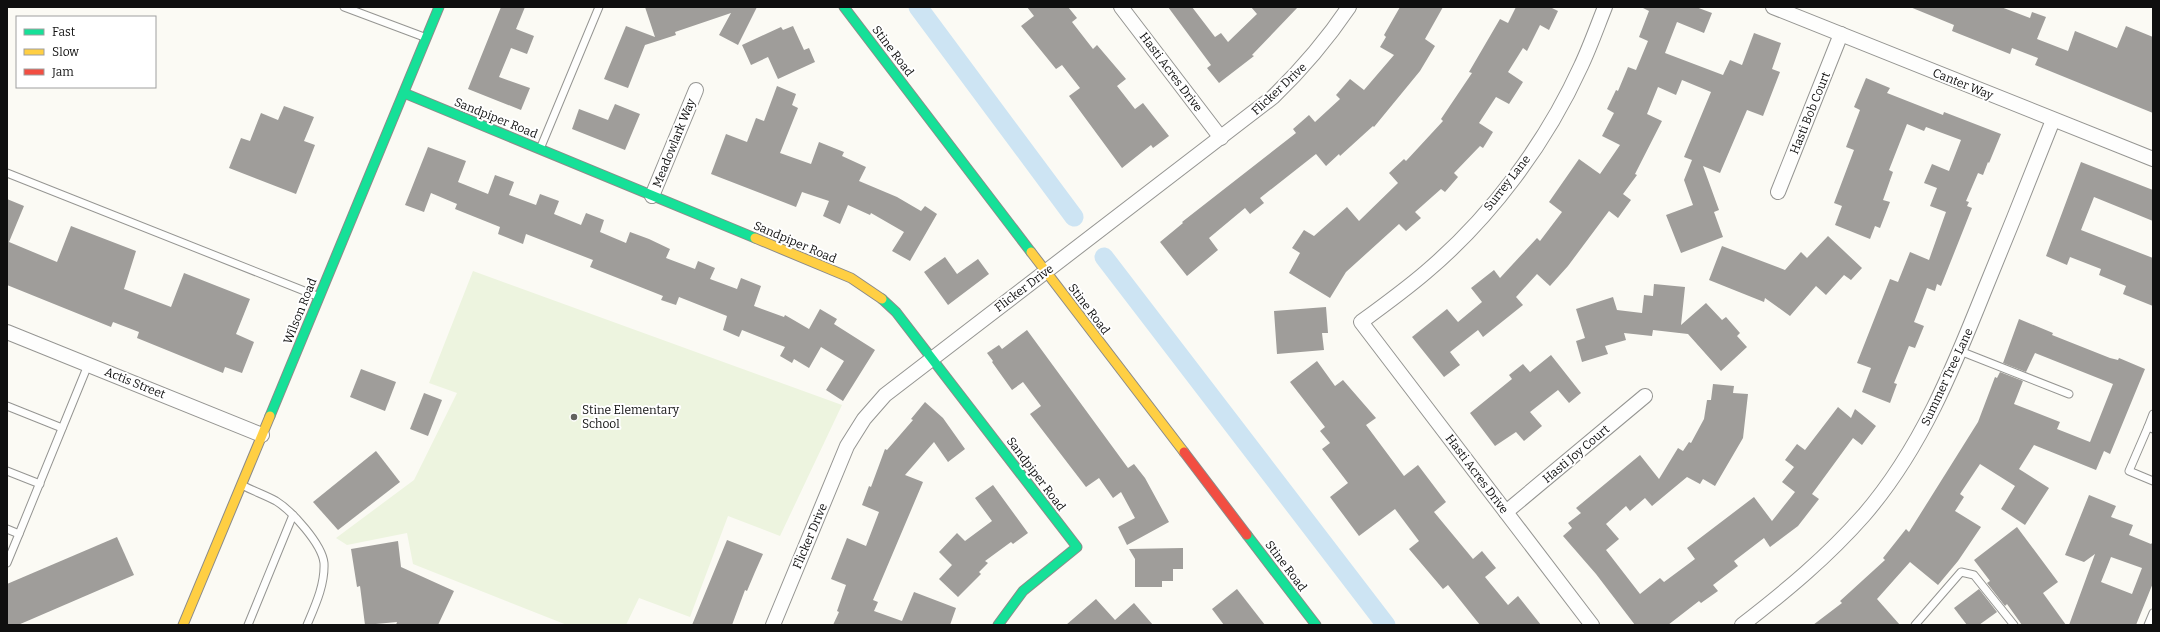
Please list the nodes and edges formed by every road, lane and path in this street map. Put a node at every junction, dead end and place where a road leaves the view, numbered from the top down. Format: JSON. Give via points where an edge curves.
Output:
{"nodes":[{"id":1,"x":344,"y":7,"type":"edge"},
{"id":2,"x":439,"y":7,"type":"edge"},
{"id":3,"x":600,"y":7,"type":"edge"},
{"id":4,"x":844,"y":7,"type":"edge"},
{"id":5,"x":1121,"y":7,"type":"edge"},
{"id":6,"x":1349,"y":7,"type":"edge"},
{"id":7,"x":1605,"y":7,"type":"edge"},
{"id":8,"x":1773,"y":7,"type":"edge"},
{"id":9,"x":1841,"y":34,"type":"junction"},
{"id":10,"x":426,"y":38,"type":"junction"},
{"id":11,"x":696,"y":90,"type":"dead end"},
{"id":12,"x":404,"y":93,"type":"junction"},
{"id":13,"x":2053,"y":120,"type":"junction"},
{"id":14,"x":1221,"y":138,"type":"junction"},
{"id":15,"x":540,"y":149,"type":"junction"},
{"id":16,"x":2153,"y":159,"type":"edge"},
{"id":17,"x":7,"y":173,"type":"edge"},
{"id":18,"x":1778,"y":192,"type":"dead end"},
{"id":19,"x":652,"y":196,"type":"junction"},
{"id":20,"x":1046,"y":272,"type":"junction"},
{"id":21,"x":319,"y":297,"type":"junction"},
{"id":22,"x":1361,"y":322,"type":"joint"},
{"id":23,"x":7,"y":332,"type":"edge"},
{"id":24,"x":1960,"y":351,"type":"junction"},
{"id":25,"x":933,"y":358,"type":"junction"},
{"id":26,"x":88,"y":365,"type":"junction"},
{"id":27,"x":2069,"y":394,"type":"dead end"},
{"id":28,"x":1645,"y":396,"type":"dead end"},
{"id":29,"x":7,"y":406,"type":"edge"},
{"id":30,"x":2153,"y":414,"type":"edge"},
{"id":31,"x":62,"y":428,"type":"junction"},
{"id":32,"x":2150,"y":428,"type":"edge"},
{"id":33,"x":262,"y":435,"type":"junction"},
{"id":34,"x":7,"y":471,"type":"edge"},
{"id":35,"x":2153,"y":481,"type":"edge"},
{"id":36,"x":40,"y":484,"type":"junction"},
{"id":37,"x":241,"y":485,"type":"junction"},
{"id":38,"x":1506,"y":512,"type":"junction"},
{"id":39,"x":293,"y":515,"type":"junction"},
{"id":40,"x":7,"y":529,"type":"edge"},
{"id":41,"x":19,"y":534,"type":"junction"},
{"id":42,"x":7,"y":563,"type":"edge"},
{"id":43,"x":2153,"y":613,"type":"edge"},
{"id":44,"x":183,"y":625,"type":"edge"},
{"id":45,"x":248,"y":625,"type":"edge"},
{"id":46,"x":307,"y":625,"type":"edge"},
{"id":47,"x":773,"y":625,"type":"edge"},
{"id":48,"x":998,"y":625,"type":"edge"},
{"id":49,"x":1316,"y":625,"type":"edge"},
{"id":50,"x":1592,"y":625,"type":"edge"},
{"id":51,"x":1742,"y":625,"type":"edge"},
{"id":52,"x":1914,"y":625,"type":"edge"},
{"id":53,"x":2014,"y":625,"type":"edge"},
{"id":54,"x":2148,"y":625,"type":"edge"}],
"edges":[{"from":1,"to":10,"type":"lane"},
{"from":2,"to":10,"type":"street","name":"Wilson Road"},
{"from":3,"to":15,"type":"lane"},
{"from":4,"to":20,"type":"street","name":"Stine Road"},
{"from":5,"to":14,"type":"street","name":"Hasti Acres Drive"},
{"from":6,"to":14,"type":"street","name":"Flicker Drive","via":[[1302,69],[1273,97]]},
{"from":7,"to":22,"type":"street","name":"Surrey Lane","via":[[1581,66],[1561,105],[1533,151],[1501,194],[1465,235],[1426,272]]},
{"from":8,"to":9,"type":"street","name":"Canter Way"},
{"from":9,"to":13,"type":"street","name":"Canter Way"},
{"from":9,"to":18,"type":"street","name":"Hasti Bob Court"},
{"from":10,"to":12,"type":"street","name":"Wilson Road"},
{"from":11,"to":19,"type":"street","name":"Meadowlark Way"},
{"from":12,"to":15,"type":"street","name":"Sandpiper Road"},
{"from":12,"to":21,"type":"street","name":"Wilson Road"},
{"from":13,"to":16,"type":"street","name":"Canter Way"},
{"from":13,"to":24,"type":"street","name":"Summer Tree Lane"},
{"from":14,"to":20,"type":"street","name":"Flicker Drive"},
{"from":15,"to":19,"type":"street","name":"Sandpiper Road"},
{"from":17,"to":21,"type":"lane"},
{"from":19,"to":25,"type":"street","name":"Sandpiper Road","via":[[851,278],[875,293],[896,312]]},
{"from":20,"to":25,"type":"street","name":"Flicker Drive"},
{"from":20,"to":49,"type":"street","name":"Stine Road"},
{"from":21,"to":33,"type":"street","name":"Wilson Road"},
{"from":22,"to":38,"type":"street","name":"Hasti Acres Drive"},
{"from":23,"to":26,"type":"street","name":"Actis Street"},
{"from":24,"to":27,"type":"lane"},
{"from":24,"to":51,"type":"street","name":"Summer Tree Lane","via":[[1921,433],[1895,475],[1864,515],[1830,552],[1793,586]]},
{"from":25,"to":47,"type":"street","name":"Flicker Drive","via":[[885,395],[864,419],[847,446]]},
{"from":25,"to":48,"type":"street","name":"Sandpiper Road","via":[[1077,547],[1023,591]]},
{"from":26,"to":31,"type":"lane"},
{"from":26,"to":33,"type":"street","name":"Actis Street"},
{"from":28,"to":38,"type":"street","name":"Hasti Joy Court"},
{"from":29,"to":31,"type":"lane"},
{"from":30,"to":32,"type":"lane"},
{"from":31,"to":36,"type":"lane"},
{"from":32,"to":35,"type":"lane","via":[[2129,471]]},
{"from":33,"to":37,"type":"street","name":"Wilson Road"},
{"from":34,"to":36,"type":"lane"},
{"from":36,"to":41,"type":"lane"},
{"from":37,"to":39,"type":"lane","via":[[276,501]]},
{"from":37,"to":44,"type":"street","name":"Wilson Road"},
{"from":38,"to":50,"type":"street","name":"Hasti Acres Drive"},
{"from":39,"to":45,"type":"lane"},
{"from":39,"to":46,"type":"lane","via":[[319,549],[324,561],[318,600]]},
{"from":40,"to":41,"type":"lane"},
{"from":41,"to":42,"type":"lane"},
{"from":43,"to":54,"type":"lane"},
{"from":52,"to":53,"type":"lane","via":[[1961,572],[1974,575]]}]}
